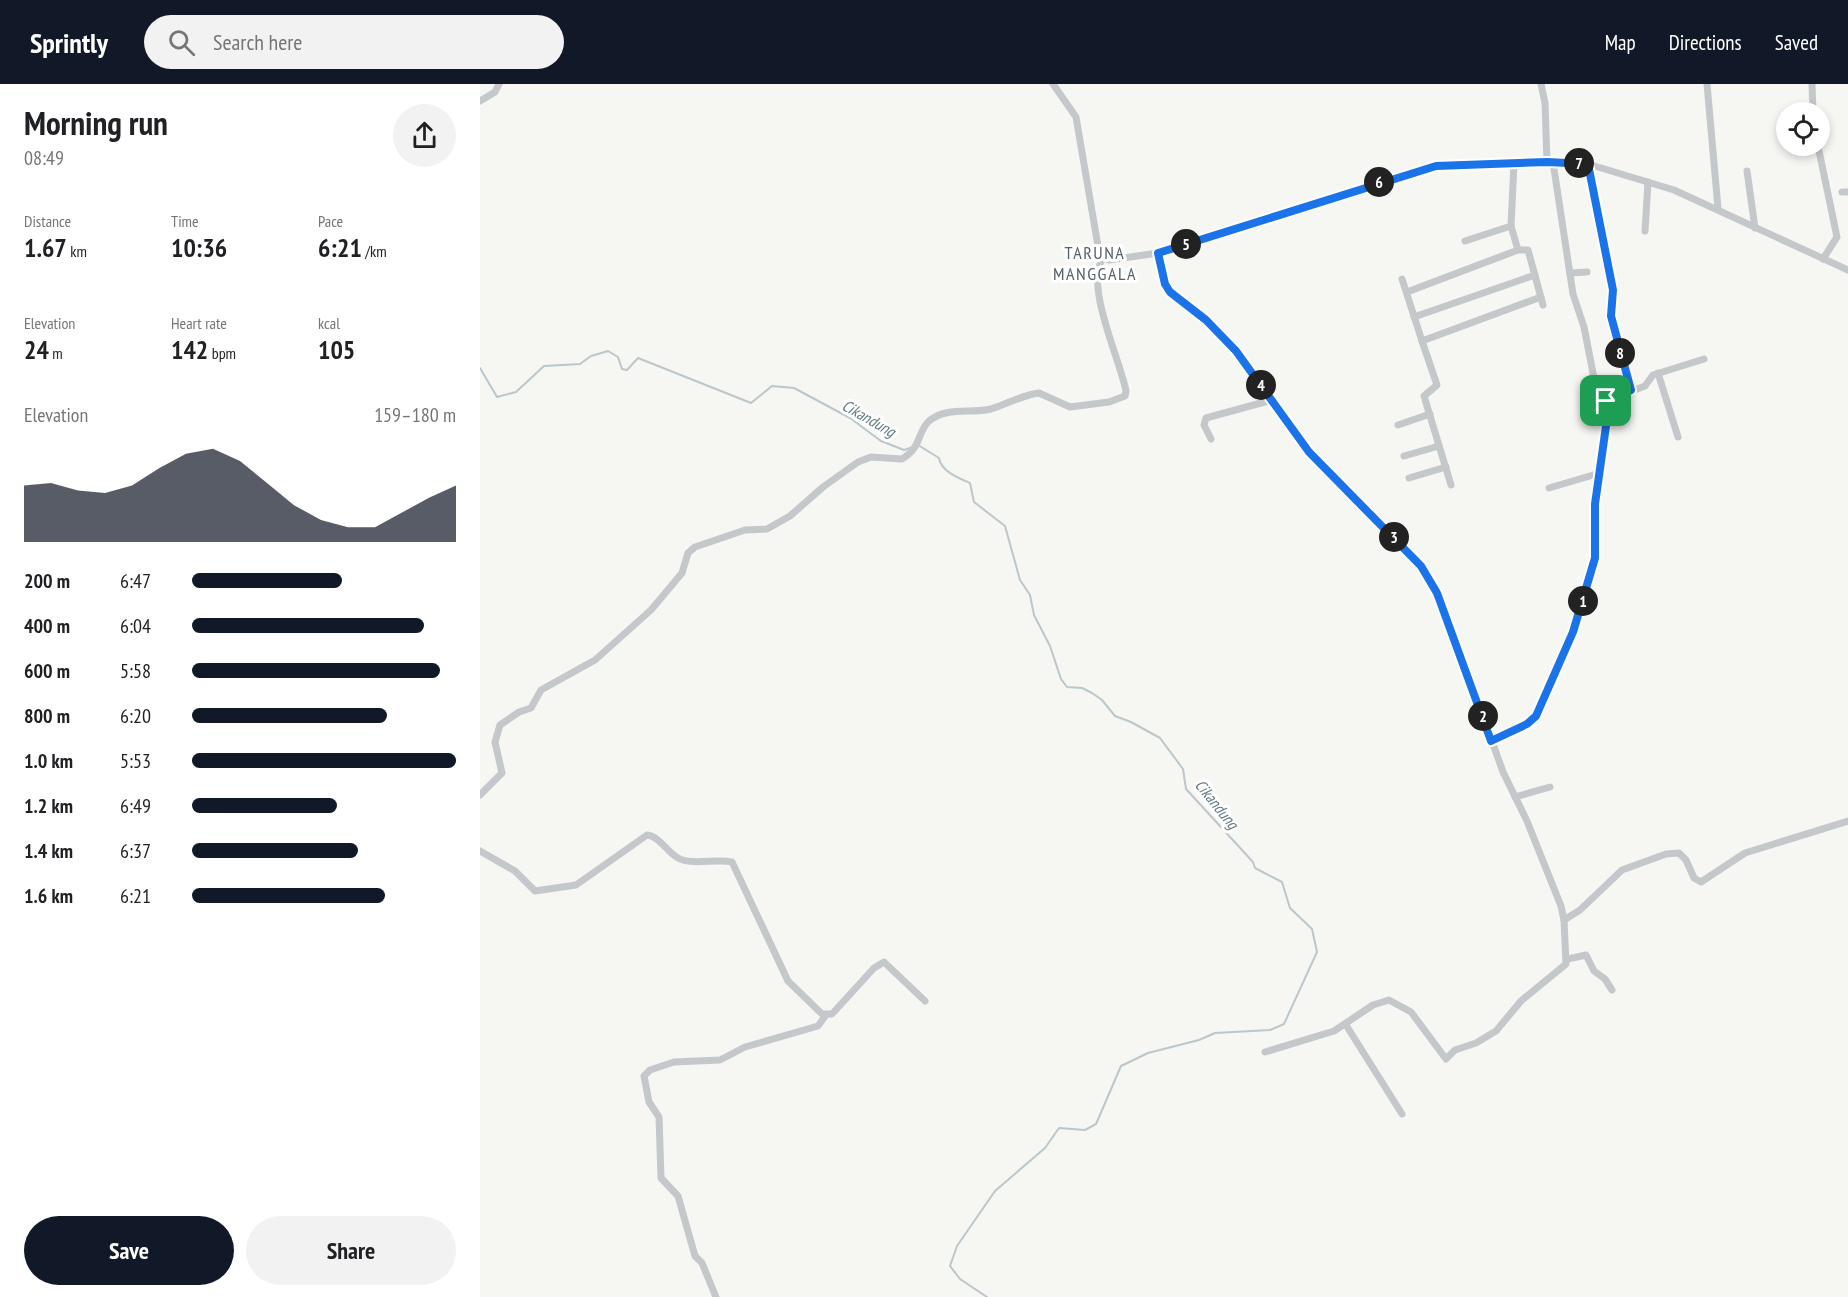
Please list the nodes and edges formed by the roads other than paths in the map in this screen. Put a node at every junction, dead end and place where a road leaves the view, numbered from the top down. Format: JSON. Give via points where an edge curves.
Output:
{"nodes":[{"id":1,"x":499,"y":84,"type":"edge"},
{"id":2,"x":1053,"y":84,"type":"edge"},
{"id":3,"x":1541,"y":84,"type":"edge"},
{"id":4,"x":1707,"y":84,"type":"edge"},
{"id":5,"x":1812,"y":84,"type":"edge"},
{"id":6,"x":480,"y":101,"type":"edge"},
{"id":7,"x":1813,"y":102,"type":"edge"},
{"id":8,"x":1820,"y":156,"type":"edge"},
{"id":9,"x":1550,"y":162,"type":"junction"},
{"id":10,"x":1514,"y":163,"type":"junction"},
{"id":11,"x":1588,"y":164,"type":"junction"},
{"id":12,"x":1747,"y":171,"type":"dead end"},
{"id":13,"x":1648,"y":182,"type":"junction"},
{"id":14,"x":1718,"y":208,"type":"junction"},
{"id":15,"x":1511,"y":226,"type":"junction"},
{"id":16,"x":1755,"y":228,"type":"junction"},
{"id":17,"x":1645,"y":231,"type":"dead end"},
{"id":18,"x":1465,"y":242,"type":"dead end"},
{"id":19,"x":1518,"y":250,"type":"junction"},
{"id":20,"x":1158,"y":253,"type":"junction"},
{"id":21,"x":1102,"y":258,"type":"junction"},
{"id":22,"x":1823,"y":259,"type":"junction"},
{"id":23,"x":1848,"y":270,"type":"edge"},
{"id":24,"x":1587,"y":272,"type":"dead end"},
{"id":25,"x":1570,"y":273,"type":"junction"},
{"id":26,"x":1535,"y":275,"type":"junction"},
{"id":27,"x":1402,"y":279,"type":"dead end"},
{"id":28,"x":1407,"y":292,"type":"junction"},
{"id":29,"x":1414,"y":317,"type":"junction"},
{"id":30,"x":1422,"y":341,"type":"junction"},
{"id":31,"x":1704,"y":359,"type":"dead end"},
{"id":32,"x":1658,"y":373,"type":"junction"},
{"id":33,"x":1631,"y":390,"type":"junction"},
{"id":34,"x":1272,"y":400,"type":"junction"},
{"id":35,"x":1606,"y":401,"type":"junction"},
{"id":36,"x":1430,"y":414,"type":"junction"},
{"id":37,"x":1398,"y":425,"type":"dead end"},
{"id":38,"x":1678,"y":437,"type":"dead end"},
{"id":39,"x":1211,"y":439,"type":"dead end"},
{"id":40,"x":1439,"y":446,"type":"junction"},
{"id":41,"x":1404,"y":456,"type":"dead end"},
{"id":42,"x":1446,"y":467,"type":"junction"},
{"id":43,"x":1600,"y":473,"type":"junction"},
{"id":44,"x":1408,"y":478,"type":"dead end"},
{"id":45,"x":1451,"y":485,"type":"dead end"},
{"id":46,"x":1549,"y":488,"type":"dead end"},
{"id":47,"x":1491,"y":741,"type":"junction"},
{"id":48,"x":1550,"y":788,"type":"dead end"},
{"id":49,"x":480,"y":795,"type":"edge"},
{"id":50,"x":1515,"y":797,"type":"junction"},
{"id":51,"x":1848,"y":821,"type":"edge"},
{"id":52,"x":480,"y":851,"type":"edge"},
{"id":53,"x":1564,"y":920,"type":"junction"},
{"id":54,"x":1568,"y":959,"type":"junction"},
{"id":55,"x":1612,"y":990,"type":"dead end"},
{"id":56,"x":925,"y":1001,"type":"dead end"},
{"id":57,"x":826,"y":1015,"type":"junction"},
{"id":58,"x":1346,"y":1025,"type":"junction"},
{"id":59,"x":1265,"y":1052,"type":"dead end"},
{"id":60,"x":1402,"y":1114,"type":"dead end"},
{"id":61,"x":716,"y":1297,"type":"edge"}],
"edges":[{"from":1,"to":6,"type":"street","via":[[488,99]]},
{"from":2,"to":21,"type":"street","via":[[1076,117]]},
{"from":3,"to":9,"type":"street"},
{"from":4,"to":14,"type":"street"},
{"from":5,"to":7,"type":"street"},
{"from":8,"to":22,"type":"street","via":[[1837,237]]},
{"from":9,"to":10,"type":"street"},
{"from":9,"to":11,"type":"street"},
{"from":9,"to":25,"type":"street"},
{"from":10,"to":15,"type":"street"},
{"from":10,"to":20,"type":"street","via":[[1436,166]]},
{"from":11,"to":13,"type":"street"},
{"from":11,"to":33,"type":"street","via":[[1613,290],[1611,316]]},
{"from":12,"to":16,"type":"street"},
{"from":13,"to":14,"type":"street"},
{"from":13,"to":17,"type":"street"},
{"from":14,"to":16,"type":"street"},
{"from":15,"to":18,"type":"street"},
{"from":15,"to":19,"type":"street"},
{"from":16,"to":22,"type":"street"},
{"from":19,"to":26,"type":"street","via":[[1528,250]]},
{"from":19,"to":28,"type":"street"},
{"from":20,"to":21,"type":"street","via":[[1116,261]]},
{"from":20,"to":34,"type":"street","via":[[1170,292],[1236,351]]},
{"from":21,"to":49,"type":"street","via":[[1097,272],[1098,295],[1120,365],[1125,396],[1070,406],[1046,394],[1032,393],[990,409],[935,417],[926,425],[915,449],[902,459],[871,457],[858,462],[790,516],[767,529],[746,530],[695,547],[688,553],[682,573],[624,635],[595,660],[541,690],[531,708],[500,724],[495,742],[502,773]]},
{"from":22,"to":23,"type":"street"},
{"from":24,"to":25,"type":"street"},
{"from":25,"to":35,"type":"street","via":[[1594,378]]},
{"from":26,"to":29,"type":"street"},
{"from":26,"to":30,"type":"street","via":[[1542,301]]},
{"from":27,"to":28,"type":"street"},
{"from":28,"to":29,"type":"street"},
{"from":29,"to":30,"type":"street"},
{"from":30,"to":36,"type":"street","via":[[1437,386],[1424,396]]},
{"from":31,"to":32,"type":"street"},
{"from":32,"to":33,"type":"street","via":[[1645,386]]},
{"from":32,"to":38,"type":"street"},
{"from":33,"to":35,"type":"street"},
{"from":34,"to":39,"type":"street","via":[[1206,418],[1204,425]]},
{"from":34,"to":47,"type":"street","via":[[1309,452],[1407,550],[1429,578]]},
{"from":35,"to":43,"type":"street"},
{"from":36,"to":37,"type":"street"},
{"from":36,"to":40,"type":"street"},
{"from":40,"to":41,"type":"street"},
{"from":40,"to":42,"type":"street"},
{"from":42,"to":44,"type":"street"},
{"from":42,"to":45,"type":"street"},
{"from":43,"to":46,"type":"street"},
{"from":43,"to":47,"type":"street","via":[[1595,504],[1595,558],[1562,660],[1532,721]]},
{"from":47,"to":50,"type":"street"},
{"from":48,"to":50,"type":"street"},
{"from":50,"to":53,"type":"street"},
{"from":51,"to":53,"type":"street","via":[[1745,853],[1701,882],[1694,878],[1679,853],[1666,854],[1622,870]]},
{"from":52,"to":57,"type":"street","via":[[515,871],[536,891],[576,885],[647,836],[684,861],[732,862],[788,981],[808,1003]]},
{"from":53,"to":54,"type":"street"},
{"from":54,"to":55,"type":"street","via":[[1587,955],[1594,971]]},
{"from":54,"to":58,"type":"street","via":[[1562,969],[1521,1001],[1496,1032],[1455,1050],[1446,1059],[1416,1018],[1394,1002],[1379,1001]]},
{"from":56,"to":57,"type":"street","via":[[884,962],[832,1014]]},
{"from":57,"to":61,"type":"street","via":[[818,1026],[745,1047],[720,1060],[675,1062],[644,1076],[649,1102],[659,1117],[661,1178],[678,1197],[695,1257],[702,1263]]},
{"from":58,"to":59,"type":"street"},
{"from":58,"to":60,"type":"street"}]}
